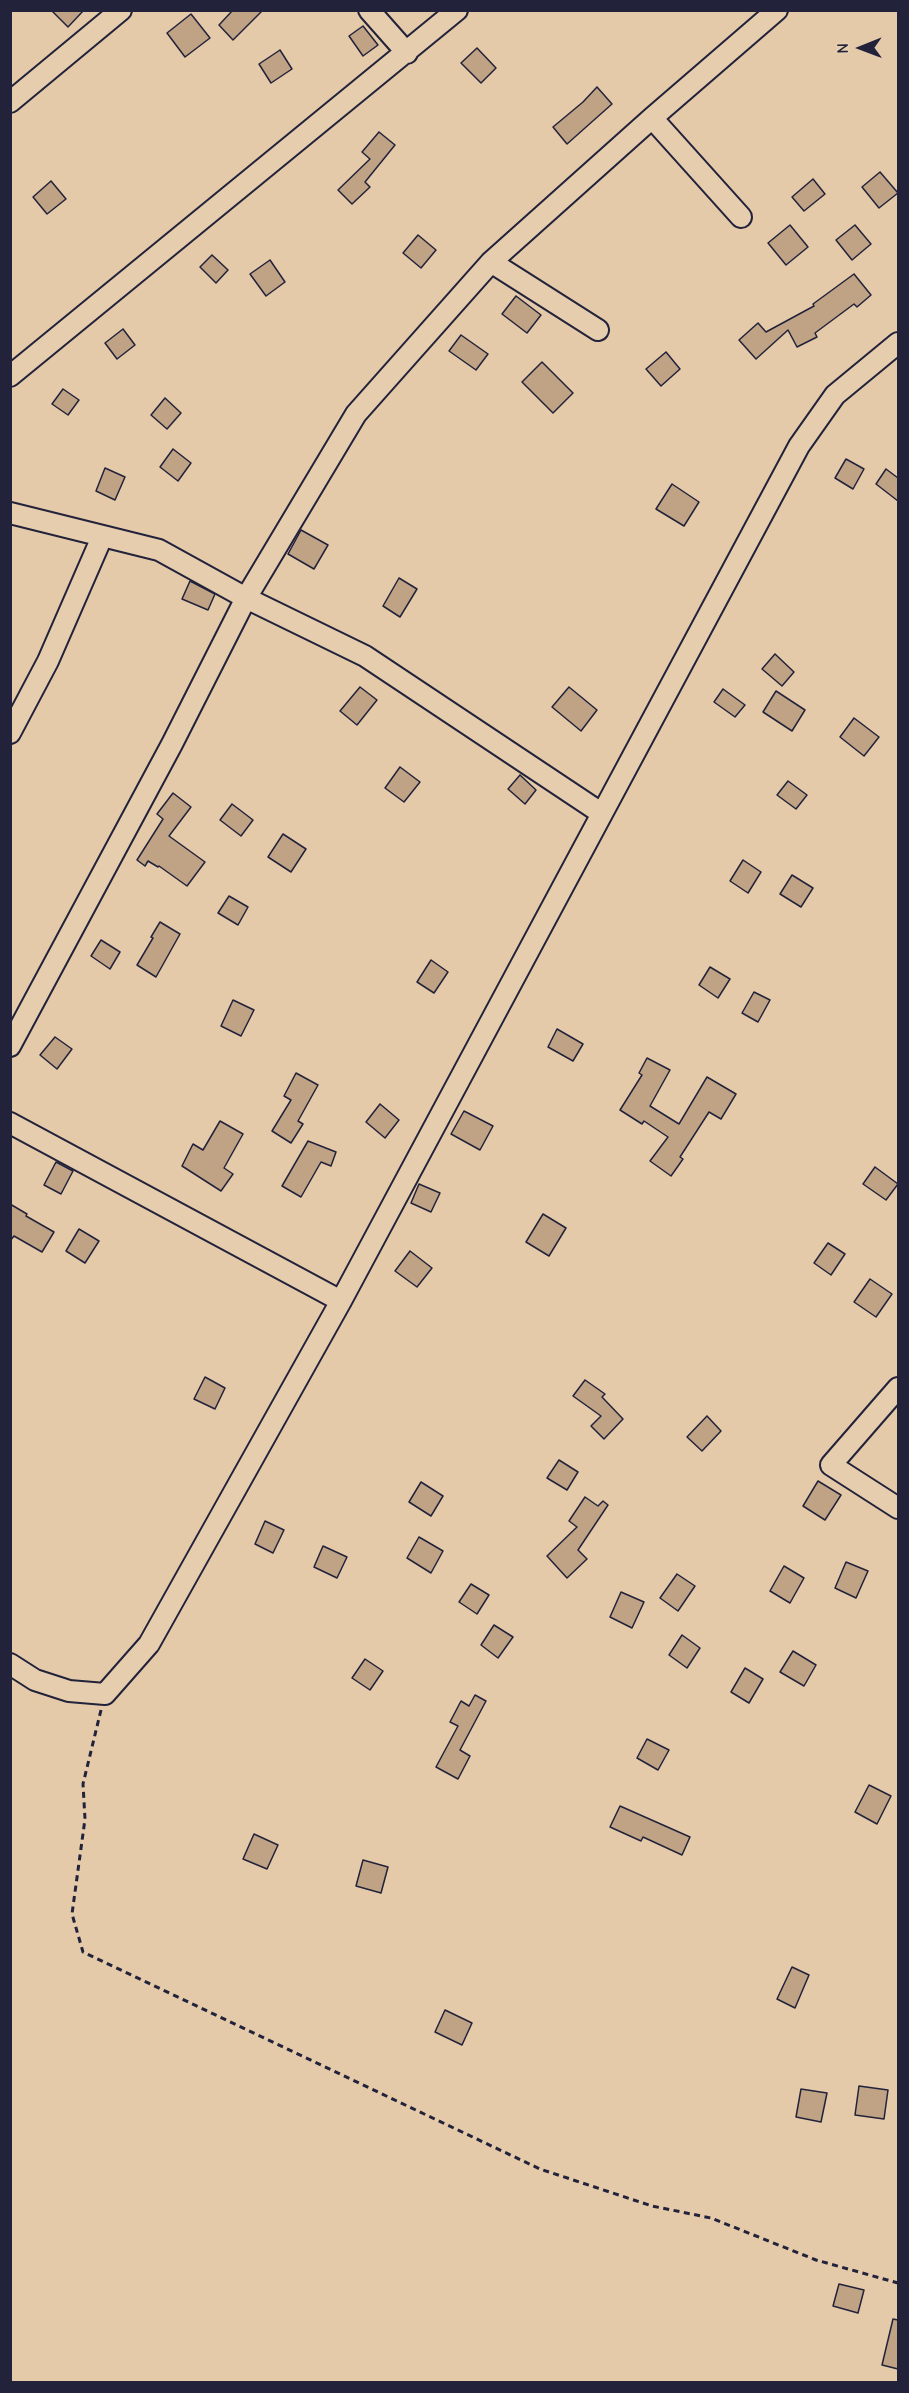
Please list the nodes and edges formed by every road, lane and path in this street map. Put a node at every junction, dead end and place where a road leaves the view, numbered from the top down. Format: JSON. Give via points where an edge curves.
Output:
{"nodes":[{"id":1,"x":121,"y":10,"type":"edge"},
{"id":2,"x":369,"y":10,"type":"edge"},
{"id":3,"x":457,"y":10,"type":"edge"},
{"id":4,"x":777,"y":10,"type":"edge"},
{"id":5,"x":407,"y":53,"type":"junction"},
{"id":6,"x":10,"y":102,"type":"edge"},
{"id":7,"x":652,"y":117,"type":"junction"},
{"id":8,"x":741,"y":217,"type":"dead end"},
{"id":9,"x":491,"y":262,"type":"junction"},
{"id":10,"x":598,"y":330,"type":"dead end"},
{"id":11,"x":898,"y":343,"type":"edge"},
{"id":12,"x":10,"y":376,"type":"edge"},
{"id":13,"x":10,"y":513,"type":"edge"},
{"id":14,"x":102,"y":537,"type":"junction"},
{"id":15,"x":246,"y":598,"type":"junction"},
{"id":16,"x":10,"y":733,"type":"edge"},
{"id":17,"x":601,"y":813,"type":"junction"},
{"id":18,"x":10,"y":1046,"type":"edge"},
{"id":19,"x":10,"y":1123,"type":"edge"},
{"id":20,"x":340,"y":1300,"type":"junction"},
{"id":21,"x":898,"y":1388,"type":"edge"},
{"id":22,"x":898,"y":1508,"type":"edge"},
{"id":23,"x":10,"y":1664,"type":"edge"},
{"id":24,"x":105,"y":1694,"type":"junction"},
{"id":25,"x":898,"y":2283,"type":"edge"}],
"edges":[{"from":1,"to":6,"type":"street"},
{"from":2,"to":5,"type":"street"},
{"from":3,"to":5,"type":"street"},
{"from":4,"to":7,"type":"street"},
{"from":5,"to":12,"type":"street"},
{"from":7,"to":8,"type":"street"},
{"from":7,"to":9,"type":"street"},
{"from":9,"to":10,"type":"street"},
{"from":9,"to":15,"type":"street","via":[[356,414]]},
{"from":11,"to":17,"type":"street","via":[[835,395],[799,446]]},
{"from":13,"to":14,"type":"street"},
{"from":14,"to":15,"type":"street","via":[[159,550]]},
{"from":14,"to":16,"type":"street","via":[[48,661]]},
{"from":15,"to":17,"type":"street","via":[[365,656]]},
{"from":15,"to":18,"type":"street"},
{"from":17,"to":20,"type":"street"},
{"from":19,"to":20,"type":"street"},
{"from":20,"to":24,"type":"street","via":[[149,1644]]},
{"from":21,"to":22,"type":"street","via":[[831,1464]]},
{"from":23,"to":24,"type":"street","via":[[35,1680],[69,1691]]},
{"from":24,"to":25,"type":"path","via":[[83,1784],[85,1819],[72,1914],[83,1952],[540,2169],[652,2206],[711,2218],[816,2260]]}]}
